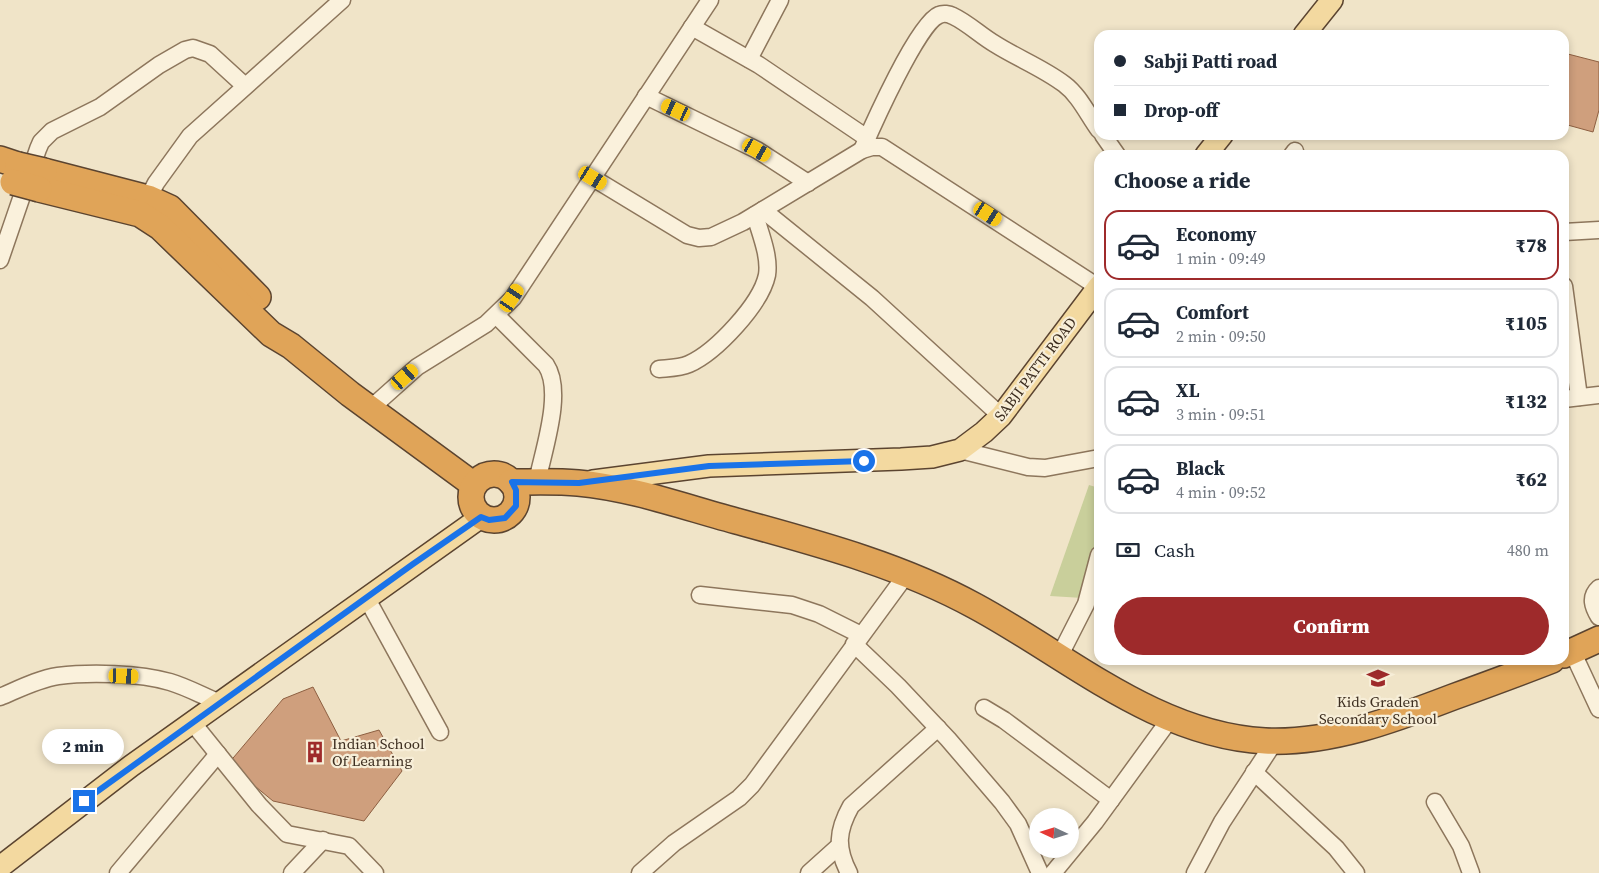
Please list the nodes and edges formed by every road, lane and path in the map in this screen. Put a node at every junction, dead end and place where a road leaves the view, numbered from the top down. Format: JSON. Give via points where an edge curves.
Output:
{"nodes":[{"id":1,"x":342,"y":0,"type":"edge"},
{"id":2,"x":710,"y":0,"type":"edge"},
{"id":3,"x":780,"y":0,"type":"edge"},
{"id":4,"x":1332,"y":0,"type":"edge"},
{"id":5,"x":692,"y":27,"type":"junction"},
{"id":6,"x":1308,"y":30,"type":"edge"},
{"id":7,"x":749,"y":59,"type":"junction"},
{"id":8,"x":245,"y":86,"type":"junction"},
{"id":9,"x":646,"y":96,"type":"junction"},
{"id":10,"x":1094,"y":122,"type":"edge"},
{"id":11,"x":1218,"y":140,"type":"edge"},
{"id":12,"x":864,"y":144,"type":"junction"},
{"id":13,"x":1210,"y":150,"type":"edge"},
{"id":14,"x":8,"y":171,"type":"edge"},
{"id":15,"x":593,"y":178,"type":"junction"},
{"id":16,"x":808,"y":183,"type":"junction"},
{"id":17,"x":155,"y":212,"type":"junction"},
{"id":18,"x":759,"y":212,"type":"junction"},
{"id":19,"x":1599,"y":230,"type":"edge"},
{"id":20,"x":1569,"y":232,"type":"edge"},
{"id":21,"x":0,"y":260,"type":"edge"},
{"id":22,"x":1094,"y":283,"type":"edge"},
{"id":23,"x":1094,"y":291,"type":"edge"},
{"id":24,"x":496,"y":316,"type":"junction"},
{"id":25,"x":1569,"y":366,"type":"edge"},
{"id":26,"x":659,"y":368,"type":"dead end"},
{"id":27,"x":1599,"y":395,"type":"edge"},
{"id":28,"x":1571,"y":398,"type":"edge"},
{"id":29,"x":370,"y":409,"type":"junction"},
{"id":30,"x":1001,"y":416,"type":"junction"},
{"id":31,"x":960,"y":450,"type":"junction"},
{"id":32,"x":1094,"y":459,"type":"edge"},
{"id":33,"x":512,"y":482,"type":"junction"},
{"id":34,"x":537,"y":482,"type":"junction"},
{"id":35,"x":579,"y":483,"type":"junction"},
{"id":36,"x":474,"y":485,"type":"junction"},
{"id":37,"x":481,"y":517,"type":"junction"},
{"id":38,"x":1094,"y":574,"type":"edge"},
{"id":39,"x":906,"y":575,"type":"junction"},
{"id":40,"x":1599,"y":588,"type":"edge"},
{"id":41,"x":700,"y":595,"type":"dead end"},
{"id":42,"x":366,"y":597,"type":"junction"},
{"id":43,"x":1599,"y":617,"type":"edge"},
{"id":44,"x":1599,"y":639,"type":"edge"},
{"id":45,"x":857,"y":640,"type":"junction"},
{"id":46,"x":1569,"y":652,"type":"edge"},
{"id":47,"x":1059,"y":657,"type":"junction"},
{"id":48,"x":1536,"y":665,"type":"edge"},
{"id":49,"x":1563,"y":665,"type":"edge"},
{"id":50,"x":0,"y":696,"type":"edge"},
{"id":51,"x":220,"y":702,"type":"junction"},
{"id":52,"x":984,"y":708,"type":"dead end"},
{"id":53,"x":1599,"y":709,"type":"edge"},
{"id":54,"x":1170,"y":719,"type":"junction"},
{"id":55,"x":192,"y":722,"type":"junction"},
{"id":56,"x":938,"y":728,"type":"junction"},
{"id":57,"x":440,"y":732,"type":"dead end"},
{"id":58,"x":1275,"y":741,"type":"junction"},
{"id":59,"x":218,"y":754,"type":"junction"},
{"id":60,"x":1254,"y":772,"type":"junction"},
{"id":61,"x":1111,"y":800,"type":"junction"},
{"id":62,"x":1435,"y":802,"type":"dead end"},
{"id":63,"x":323,"y":840,"type":"junction"},
{"id":64,"x":839,"y":846,"type":"junction"},
{"id":65,"x":8,"y":860,"type":"edge"},
{"id":66,"x":642,"y":872,"type":"edge"},
{"id":67,"x":1353,"y":872,"type":"edge"},
{"id":68,"x":118,"y":873,"type":"edge"},
{"id":69,"x":292,"y":873,"type":"edge"},
{"id":70,"x":375,"y":873,"type":"edge"},
{"id":71,"x":809,"y":873,"type":"edge"},
{"id":72,"x":849,"y":873,"type":"edge"},
{"id":73,"x":1040,"y":873,"type":"edge"},
{"id":74,"x":1053,"y":873,"type":"edge"},
{"id":75,"x":1195,"y":873,"type":"edge"},
{"id":76,"x":1472,"y":873,"type":"edge"}],
"edges":[{"from":1,"to":8,"type":"street"},
{"from":2,"to":5,"type":"street"},
{"from":3,"to":7,"type":"street"},
{"from":4,"to":6,"type":"main road"},
{"from":5,"to":7,"type":"street"},
{"from":5,"to":9,"type":"street"},
{"from":7,"to":12,"type":"street"},
{"from":8,"to":17,"type":"street","via":[[190,136],[156,183]]},
{"from":8,"to":21,"type":"street","via":[[210,54],[193,48],[174,55],[100,107],[52,131],[38,149]]},
{"from":9,"to":15,"type":"street"},
{"from":9,"to":16,"type":"street","via":[[757,150]]},
{"from":10,"to":12,"type":"street","via":[[1076,95],[1064,84],[995,45],[954,16],[944,14],[936,16],[926,27],[891,87]]},
{"from":11,"to":13,"type":"main road"},
{"from":12,"to":16,"type":"street"},
{"from":12,"to":22,"type":"street","via":[[892,152]]},
{"from":14,"to":17,"type":"highway","bridge":true},
{"from":15,"to":18,"type":"street","via":[[687,235],[699,238],[711,237]]},
{"from":15,"to":24,"type":"street","via":[[512,298]]},
{"from":16,"to":18,"type":"street"},
{"from":17,"to":29,"type":"highway","via":[[196,247],[271,334],[291,346]]},
{"from":18,"to":26,"type":"street","via":[[768,264],[764,286],[737,326],[699,359],[678,367]]},
{"from":18,"to":30,"type":"street","via":[[872,298]]},
{"from":19,"to":20,"type":"street"},
{"from":23,"to":30,"type":"main road","name":"SABJI PATTI ROAD"},
{"from":24,"to":29,"type":"street","via":[[417,367]]},
{"from":24,"to":34,"type":"street","via":[[552,374],[553,399]]},
{"from":25,"to":28,"type":"street"},
{"from":27,"to":28,"type":"street"},
{"from":29,"to":36,"type":"highway"},
{"from":30,"to":31,"type":"main road","name":"SABJI PATTI ROAD"},
{"from":31,"to":32,"type":"street","via":[[1028,467],[1045,468]]},
{"from":31,"to":35,"type":"main road","name":"SABJI PATTI ROAD","via":[[901,459],[709,466]]},
{"from":33,"to":34,"type":"highway"},
{"from":33,"to":36,"type":"highway","via":[[492,474]]},
{"from":33,"to":37,"type":"highway","via":[[517,498],[511,513],[497,521]]},
{"from":34,"to":35,"type":"highway"},
{"from":35,"to":39,"type":"highway","via":[[645,496],[799,538]]},
{"from":36,"to":37,"type":"highway","via":[[471,503]]},
{"from":37,"to":42,"type":"main road"},
{"from":38,"to":47,"type":"street","via":[[1086,604]]},
{"from":39,"to":45,"type":"street"},
{"from":39,"to":47,"type":"highway","via":[[974,606]]},
{"from":40,"to":43,"type":"street","via":[[1592,604]]},
{"from":41,"to":45,"type":"street","via":[[792,605],[819,614]]},
{"from":42,"to":51,"type":"main road"},
{"from":42,"to":57,"type":"street"},
{"from":44,"to":46,"type":"highway"},
{"from":45,"to":56,"type":"street"},
{"from":45,"to":66,"type":"street","via":[[752,785],[674,843]]},
{"from":47,"to":54,"type":"highway"},
{"from":48,"to":58,"type":"highway","via":[[1408,714],[1309,740]]},
{"from":49,"to":53,"type":"street"},
{"from":50,"to":51,"type":"street","via":[[40,680],[87,674],[169,682]]},
{"from":51,"to":55,"type":"main road"},
{"from":52,"to":61,"type":"street"},
{"from":54,"to":58,"type":"highway","via":[[1218,735]]},
{"from":54,"to":61,"type":"street"},
{"from":55,"to":59,"type":"street"},
{"from":55,"to":65,"type":"main road"},
{"from":56,"to":64,"type":"street","via":[[851,806]]},
{"from":56,"to":73,"type":"street","via":[[1012,817]]},
{"from":58,"to":60,"type":"street"},
{"from":59,"to":63,"type":"street","via":[[258,805],[287,834]]},
{"from":59,"to":68,"type":"street"},
{"from":60,"to":67,"type":"street","via":[[1336,848]]},
{"from":60,"to":75,"type":"street"},
{"from":61,"to":74,"type":"street"},
{"from":62,"to":76,"type":"street","via":[[1461,846]]},
{"from":63,"to":69,"type":"street"},
{"from":63,"to":70,"type":"street","via":[[349,846]]},
{"from":64,"to":71,"type":"street"},
{"from":64,"to":72,"type":"street","via":[[840,858]]}]}
